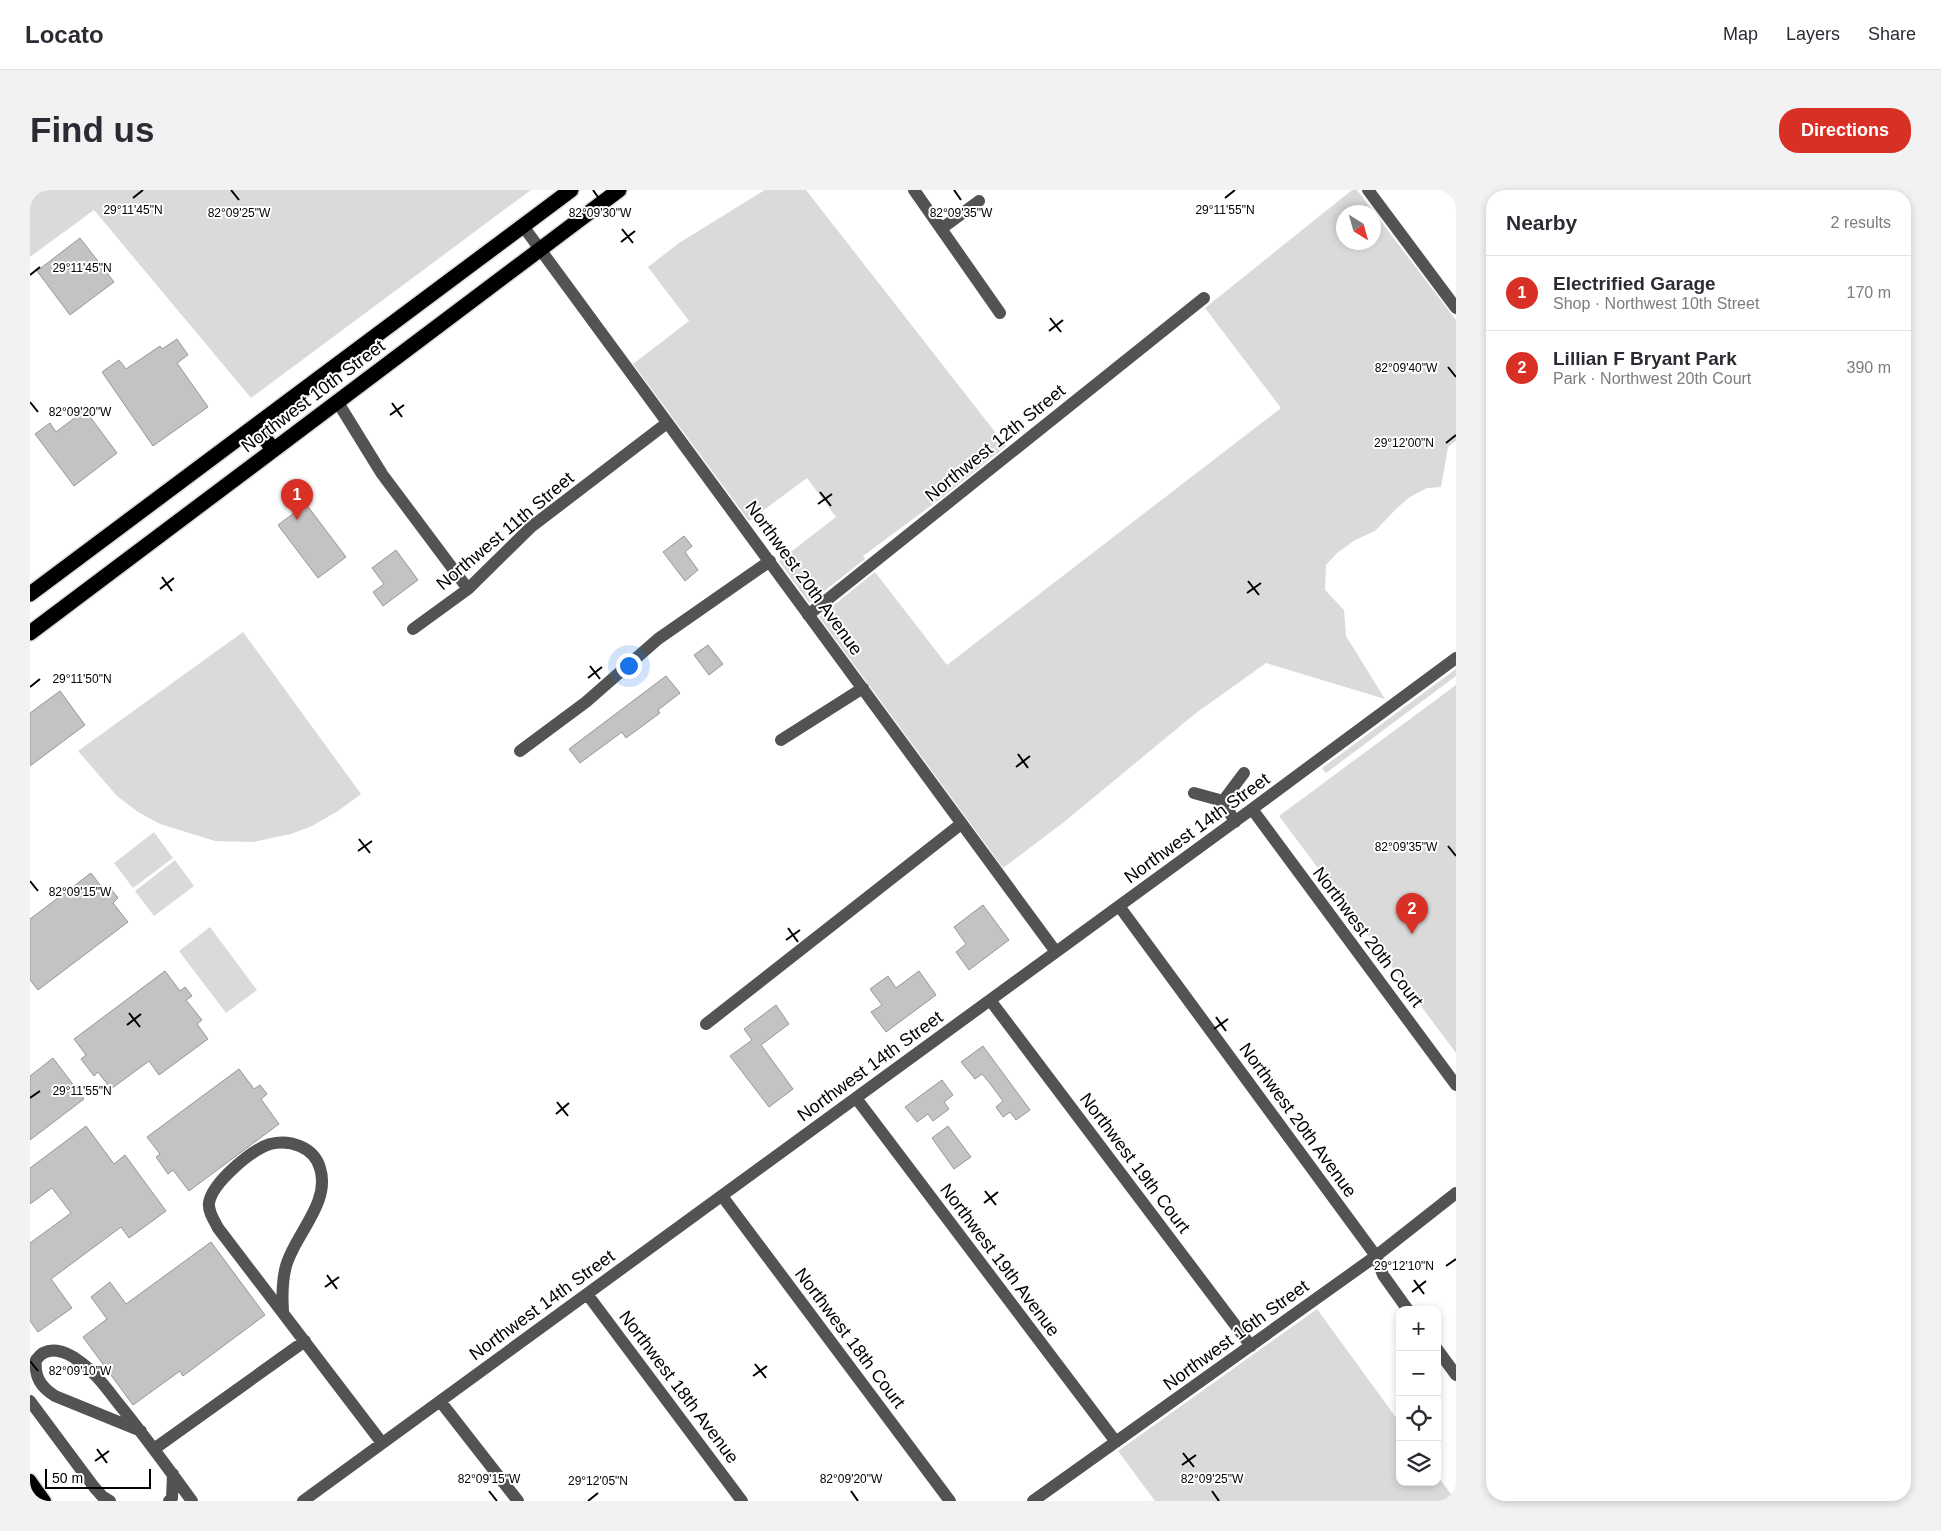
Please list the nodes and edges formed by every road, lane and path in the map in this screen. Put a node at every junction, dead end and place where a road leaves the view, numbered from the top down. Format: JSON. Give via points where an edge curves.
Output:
{"nodes":[{"id":1,"x":571,"y":190,"type":"edge"},
{"id":2,"x":619,"y":190,"type":"edge"},
{"id":3,"x":914,"y":190,"type":"edge"},
{"id":4,"x":1368,"y":190,"type":"edge"},
{"id":5,"x":979,"y":201,"type":"dead end"},
{"id":6,"x":523,"y":226,"type":"junction"},
{"id":7,"x":941,"y":229,"type":"junction"},
{"id":8,"x":540,"y":249,"type":"junction"},
{"id":9,"x":1204,"y":298,"type":"dead end"},
{"id":10,"x":1456,"y":308,"type":"edge"},
{"id":11,"x":1000,"y":313,"type":"dead end"},
{"id":12,"x":337,"y":401,"type":"junction"},
{"id":13,"x":667,"y":423,"type":"junction"},
{"id":14,"x":256,"y":426,"type":"junction"},
{"id":15,"x":273,"y":449,"type":"junction"},
{"id":16,"x":770,"y":561,"type":"junction"},
{"id":17,"x":468,"y":589,"type":"junction"},
{"id":18,"x":30,"y":594,"type":"edge"},
{"id":19,"x":808,"y":615,"type":"junction"},
{"id":20,"x":413,"y":629,"type":"dead end"},
{"id":21,"x":30,"y":633,"type":"edge"},
{"id":22,"x":1456,"y":658,"type":"edge"},
{"id":23,"x":863,"y":688,"type":"junction"},
{"id":24,"x":781,"y":740,"type":"dead end"},
{"id":25,"x":520,"y":751,"type":"dead end"},
{"id":26,"x":1244,"y":773,"type":"dead end"},
{"id":27,"x":1194,"y":792,"type":"dead end"},
{"id":28,"x":1223,"y":801,"type":"junction"},
{"id":29,"x":1252,"y":809,"type":"junction"},
{"id":30,"x":1234,"y":822,"type":"junction"},
{"id":31,"x":961,"y":824,"type":"junction"},
{"id":32,"x":1119,"y":906,"type":"junction"},
{"id":33,"x":1056,"y":952,"type":"junction"},
{"id":34,"x":990,"y":1000,"type":"junction"},
{"id":35,"x":706,"y":1024,"type":"dead end"},
{"id":36,"x":1456,"y":1085,"type":"edge"},
{"id":37,"x":856,"y":1098,"type":"junction"},
{"id":38,"x":1456,"y":1193,"type":"edge"},
{"id":39,"x":722,"y":1196,"type":"junction"},
{"id":40,"x":1376,"y":1256,"type":"junction"},
{"id":41,"x":587,"y":1294,"type":"junction"},
{"id":42,"x":1405,"y":1306,"type":"edge"},
{"id":43,"x":283,"y":1311,"type":"junction"},
{"id":44,"x":305,"y":1340,"type":"junction"},
{"id":45,"x":1251,"y":1346,"type":"junction"},
{"id":46,"x":1438,"y":1351,"type":"edge"},
{"id":47,"x":1456,"y":1375,"type":"edge"},
{"id":48,"x":30,"y":1401,"type":"edge"},
{"id":49,"x":440,"y":1401,"type":"junction"},
{"id":50,"x":141,"y":1431,"type":"junction"},
{"id":51,"x":1116,"y":1442,"type":"junction"},
{"id":52,"x":382,"y":1443,"type":"junction"},
{"id":53,"x":154,"y":1448,"type":"junction"},
{"id":54,"x":173,"y":1474,"type":"junction"},
{"id":55,"x":30,"y":1480,"type":"edge"},
{"id":56,"x":307,"y":1500,"type":"edge"},
{"id":57,"x":45,"y":1501,"type":"edge"},
{"id":58,"x":110,"y":1501,"type":"edge"},
{"id":59,"x":170,"y":1501,"type":"edge"},
{"id":60,"x":192,"y":1501,"type":"edge"},
{"id":61,"x":518,"y":1501,"type":"edge"},
{"id":62,"x":742,"y":1501,"type":"edge"},
{"id":63,"x":950,"y":1501,"type":"edge"},
{"id":64,"x":1033,"y":1501,"type":"edge"}],
"edges":[{"from":1,"to":6,"type":"highway","name":"Northwest 10th Street"},
{"from":2,"to":8,"type":"highway","name":"Northwest 10th Street"},
{"from":3,"to":7,"type":"street"},
{"from":4,"to":10,"type":"street"},
{"from":5,"to":7,"type":"street"},
{"from":6,"to":8,"type":"street","name":"Northwest 20th Avenue"},
{"from":6,"to":14,"type":"highway","name":"Northwest 10th Street"},
{"from":7,"to":11,"type":"street"},
{"from":8,"to":12,"type":"highway","name":"Northwest 10th Street"},
{"from":8,"to":13,"type":"street","name":"Northwest 20th Avenue"},
{"from":9,"to":19,"type":"street","name":"Northwest 12th Street"},
{"from":12,"to":15,"type":"highway","name":"Northwest 10th Street"},
{"from":12,"to":17,"type":"street","via":[[382,474]]},
{"from":13,"to":16,"type":"street","name":"Northwest 20th Avenue"},
{"from":13,"to":17,"type":"street","name":"Northwest 11th Street","via":[[531,527]]},
{"from":14,"to":15,"type":"highway"},
{"from":14,"to":18,"type":"highway","name":"Northwest 10th Street"},
{"from":15,"to":21,"type":"highway","name":"Northwest 10th Street"},
{"from":16,"to":19,"type":"street","name":"Northwest 20th Avenue"},
{"from":16,"to":25,"type":"street","via":[[658,639],[586,702]]},
{"from":17,"to":20,"type":"street","name":"Northwest 11th Street"},
{"from":19,"to":23,"type":"street","name":"Northwest 20th Avenue"},
{"from":22,"to":29,"type":"street","name":"Northwest 14th Street"},
{"from":23,"to":24,"type":"street"},
{"from":23,"to":31,"type":"street","name":"Northwest 20th Avenue"},
{"from":26,"to":28,"type":"street"},
{"from":27,"to":28,"type":"street"},
{"from":28,"to":30,"type":"street"},
{"from":29,"to":30,"type":"street","name":"Northwest 14th Street"},
{"from":29,"to":36,"type":"street","name":"Northwest 20th Court"},
{"from":30,"to":32,"type":"street","name":"Northwest 14th Street"},
{"from":31,"to":33,"type":"street","name":"Northwest 20th Avenue"},
{"from":31,"to":35,"type":"street"},
{"from":32,"to":33,"type":"street","name":"Northwest 14th Street"},
{"from":32,"to":40,"type":"street","name":"Northwest 20th Avenue"},
{"from":33,"to":34,"type":"street","name":"Northwest 14th Street"},
{"from":34,"to":37,"type":"street","name":"Northwest 14th Street"},
{"from":34,"to":45,"type":"street","name":"Northwest 19th Court"},
{"from":37,"to":39,"type":"street","name":"Northwest 14th Street"},
{"from":37,"to":51,"type":"street","name":"Northwest 19th Avenue"},
{"from":38,"to":40,"type":"street","name":"Northwest 16th Street"},
{"from":39,"to":41,"type":"street","name":"Northwest 14th Street"},
{"from":39,"to":63,"type":"street","name":"Northwest 18th Court"},
{"from":40,"to":42,"type":"street","name":"Northwest 20th Avenue","via":[[1383,1275]]},
{"from":40,"to":45,"type":"street","name":"Northwest 16th Street"},
{"from":41,"to":49,"type":"street","name":"Northwest 14th Street"},
{"from":41,"to":62,"type":"street","name":"Northwest 18th Avenue"},
{"from":43,"to":43,"type":"street","via":[[286,1266],[316,1206],[322,1179],[320,1166],[306,1149],[284,1143],[270,1144],[258,1150],[224,1176],[208,1205],[218,1228]]},
{"from":43,"to":44,"type":"street"},
{"from":44,"to":52,"type":"street"},
{"from":44,"to":53,"type":"street"},
{"from":45,"to":51,"type":"street","name":"Northwest 16th Street"},
{"from":46,"to":47,"type":"street"},
{"from":48,"to":58,"type":"street","via":[[94,1487]]},
{"from":49,"to":52,"type":"street","name":"Northwest 14th Street"},
{"from":49,"to":61,"type":"street"},
{"from":50,"to":50,"type":"street","via":[[46,1390],[35,1370],[39,1355],[54,1350],[80,1361]]},
{"from":50,"to":53,"type":"street"},
{"from":51,"to":64,"type":"street","name":"Northwest 16th Street"},
{"from":52,"to":56,"type":"street","name":"Northwest 14th Street"},
{"from":53,"to":54,"type":"street"},
{"from":54,"to":59,"type":"street"},
{"from":54,"to":60,"type":"street"},
{"from":55,"to":57,"type":"main road"}]}
